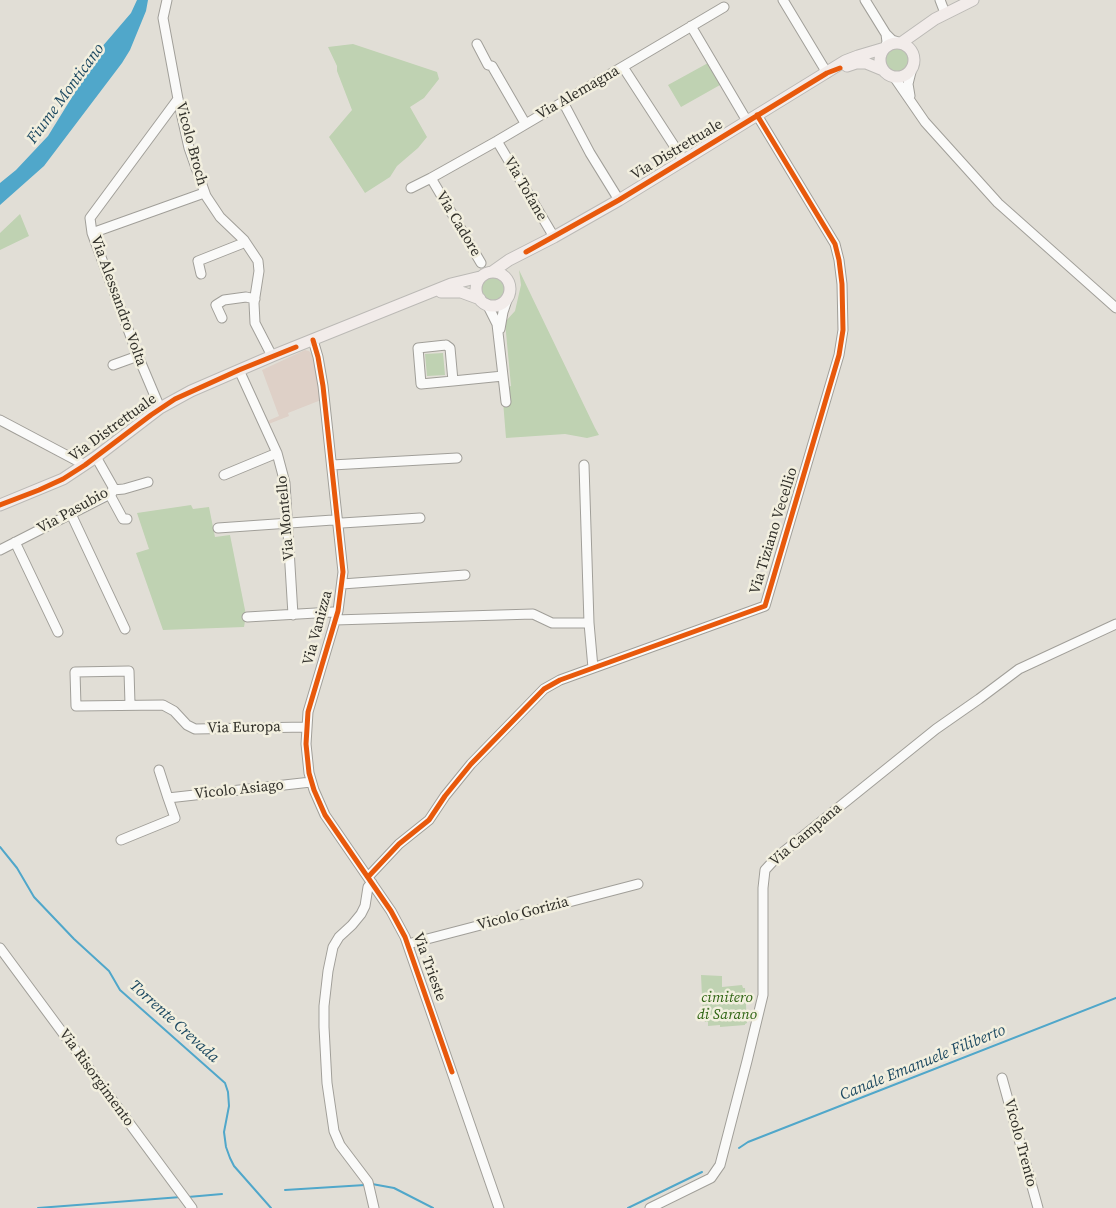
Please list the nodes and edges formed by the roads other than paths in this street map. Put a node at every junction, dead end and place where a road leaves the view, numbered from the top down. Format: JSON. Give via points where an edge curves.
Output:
{"nodes":[{"id":1,"x":167,"y":0,"type":"edge"},
{"id":2,"x":783,"y":0,"type":"edge"},
{"id":3,"x":865,"y":0,"type":"edge"},
{"id":4,"x":940,"y":0,"type":"edge"},
{"id":5,"x":973,"y":0,"type":"edge"},
{"id":6,"x":724,"y":7,"type":"dead end"},
{"id":7,"x":945,"y":13,"type":"junction"},
{"id":8,"x":926,"y":24,"type":"junction"},
{"id":9,"x":692,"y":26,"type":"junction"},
{"id":10,"x":886,"y":34,"type":"junction"},
{"id":11,"x":901,"y":43,"type":"junction"},
{"id":12,"x":477,"y":44,"type":"dead end"},
{"id":13,"x":885,"y":48,"type":"junction"},
{"id":14,"x":914,"y":54,"type":"junction"},
{"id":15,"x":623,"y":67,"type":"junction"},
{"id":16,"x":883,"y":70,"type":"junction"},
{"id":17,"x":829,"y":71,"type":"junction"},
{"id":18,"x":910,"y":72,"type":"junction"},
{"id":19,"x":894,"y":77,"type":"junction"},
{"id":20,"x":178,"y":99,"type":"junction"},
{"id":21,"x":912,"y":101,"type":"junction"},
{"id":22,"x":562,"y":102,"type":"junction"},
{"id":23,"x":757,"y":115,"type":"junction"},
{"id":24,"x":747,"y":122,"type":"junction"},
{"id":25,"x":525,"y":123,"type":"junction"},
{"id":26,"x":497,"y":141,"type":"junction"},
{"id":27,"x":684,"y":161,"type":"junction"},
{"id":28,"x":431,"y":178,"type":"junction"},
{"id":29,"x":412,"y":188,"type":"dead end"},
{"id":30,"x":204,"y":193,"type":"junction"},
{"id":31,"x":619,"y":200,"type":"junction"},
{"id":32,"x":92,"y":233,"type":"junction"},
{"id":33,"x":554,"y":237,"type":"junction"},
{"id":34,"x":244,"y":240,"type":"junction"},
{"id":35,"x":526,"y":252,"type":"junction"},
{"id":36,"x":481,"y":263,"type":"junction"},
{"id":37,"x":492,"y":272,"type":"junction"},
{"id":38,"x":201,"y":274,"type":"dead end"},
{"id":39,"x":480,"y":277,"type":"junction"},
{"id":40,"x":507,"y":278,"type":"junction"},
{"id":41,"x":427,"y":294,"type":"junction"},
{"id":42,"x":508,"y":297,"type":"junction"},
{"id":43,"x":255,"y":299,"type":"junction"},
{"id":44,"x":483,"y":302,"type":"junction"},
{"id":45,"x":1116,"y":308,"type":"edge"},
{"id":46,"x":222,"y":318,"type":"dead end"},
{"id":47,"x":500,"y":334,"type":"junction"},
{"id":48,"x":313,"y":340,"type":"junction"},
{"id":49,"x":138,"y":356,"type":"junction"},
{"id":50,"x":272,"y":356,"type":"junction"},
{"id":51,"x":113,"y":365,"type":"dead end"},
{"id":52,"x":239,"y":370,"type":"junction"},
{"id":53,"x":503,"y":376,"type":"junction"},
{"id":54,"x":453,"y":382,"type":"junction"},
{"id":55,"x":506,"y":402,"type":"dead end"},
{"id":56,"x":160,"y":408,"type":"junction"},
{"id":57,"x":0,"y":420,"type":"edge"},
{"id":58,"x":277,"y":452,"type":"junction"},
{"id":59,"x":96,"y":458,"type":"junction"},
{"id":60,"x":457,"y":458,"type":"dead end"},
{"id":61,"x":584,"y":464,"type":"dead end"},
{"id":62,"x":85,"y":465,"type":"junction"},
{"id":63,"x":332,"y":465,"type":"junction"},
{"id":64,"x":224,"y":475,"type":"dead end"},
{"id":65,"x":148,"y":482,"type":"dead end"},
{"id":66,"x":111,"y":492,"type":"junction"},
{"id":67,"x":0,"y":505,"type":"edge"},
{"id":68,"x":71,"y":514,"type":"junction"},
{"id":69,"x":420,"y":518,"type":"dead end"},
{"id":70,"x":127,"y":519,"type":"dead end"},
{"id":71,"x":338,"y":522,"type":"junction"},
{"id":72,"x":288,"y":524,"type":"junction"},
{"id":73,"x":218,"y":528,"type":"dead end"},
{"id":74,"x":15,"y":542,"type":"junction"},
{"id":75,"x":0,"y":550,"type":"edge"},
{"id":76,"x":465,"y":575,"type":"dead end"},
{"id":77,"x":342,"y":584,"type":"junction"},
{"id":78,"x":293,"y":615,"type":"junction"},
{"id":79,"x":334,"y":616,"type":"junction"},
{"id":80,"x":247,"y":618,"type":"dead end"},
{"id":81,"x":589,"y":623,"type":"junction"},
{"id":82,"x":1116,"y":624,"type":"edge"},
{"id":83,"x":125,"y":629,"type":"dead end"},
{"id":84,"x":58,"y":632,"type":"dead end"},
{"id":85,"x":593,"y":668,"type":"junction"},
{"id":86,"x":130,"y":704,"type":"junction"},
{"id":87,"x":306,"y":727,"type":"junction"},
{"id":88,"x":160,"y":770,"type":"dead end"},
{"id":89,"x":311,"y":782,"type":"junction"},
{"id":90,"x":168,"y":798,"type":"junction"},
{"id":91,"x":121,"y":840,"type":"dead end"},
{"id":92,"x":370,"y":880,"type":"junction"},
{"id":93,"x":638,"y":884,"type":"dead end"},
{"id":94,"x":408,"y":944,"type":"junction"},
{"id":95,"x":0,"y":948,"type":"edge"},
{"id":96,"x":1002,"y":1078,"type":"dead end"},
{"id":97,"x":192,"y":1208,"type":"edge"},
{"id":98,"x":374,"y":1208,"type":"edge"},
{"id":99,"x":499,"y":1208,"type":"edge"},
{"id":100,"x":650,"y":1208,"type":"edge"},
{"id":101,"x":1038,"y":1208,"type":"edge"}],
"edges":[{"from":1,"to":20,"type":"street","name":"Vicolo Broch","via":[[163,18]]},
{"from":2,"to":17,"type":"street"},
{"from":3,"to":10,"type":"street"},
{"from":4,"to":7,"type":"street"},
{"from":5,"to":7,"type":"main road","name":"Via Distrettuale"},
{"from":6,"to":9,"type":"street","name":"Via Alemagna"},
{"from":7,"to":8,"type":"main road","name":"Via Distrettuale"},
{"from":8,"to":11,"type":"main road","name":"Via Distrettuale"},
{"from":8,"to":14,"type":"main road"},
{"from":9,"to":15,"type":"street","name":"Via Alemagna"},
{"from":9,"to":24,"type":"street"},
{"from":10,"to":11,"type":"street"},
{"from":10,"to":13,"type":"street"},
{"from":11,"to":13,"type":"main road","name":"Via Distrettuale"},
{"from":11,"to":14,"type":"main road"},
{"from":12,"to":25,"type":"street"},
{"from":13,"to":16,"type":"main road","via":[[880,59]]},
{"from":13,"to":17,"type":"main road","name":"Via Distrettuale","via":[[858,56]]},
{"from":14,"to":18,"type":"main road"},
{"from":15,"to":22,"type":"street","name":"Via Alemagna"},
{"from":15,"to":27,"type":"street"},
{"from":16,"to":17,"type":"main road","name":"Via Distrettuale","via":[[861,62]]},
{"from":16,"to":19,"type":"main road","name":"Via Distrettuale"},
{"from":17,"to":23,"type":"main road","name":"Via Distrettuale"},
{"from":18,"to":19,"type":"main road"},
{"from":18,"to":21,"type":"street","via":[[908,89]]},
{"from":19,"to":21,"type":"street"},
{"from":20,"to":30,"type":"street","name":"Vicolo Broch"},
{"from":20,"to":32,"type":"street","name":"Via Alessandro Volta","via":[[90,218]]},
{"from":21,"to":45,"type":"street","via":[[925,122],[998,204]]},
{"from":22,"to":25,"type":"street","name":"Via Alemagna"},
{"from":22,"to":31,"type":"street"},
{"from":23,"to":24,"type":"main road","name":"Via Distrettuale"},
{"from":23,"to":85,"type":"street","name":"Via Tiziano Vecellio","via":[[835,244],[842,284],[843,330],[839,355],[765,606]]},
{"from":24,"to":27,"type":"main road","name":"Via Distrettuale"},
{"from":25,"to":26,"type":"street","name":"Via Alemagna"},
{"from":26,"to":28,"type":"street","name":"Via Alemagna"},
{"from":26,"to":33,"type":"street","name":"Via Tofane"},
{"from":27,"to":31,"type":"main road","name":"Via Distrettuale"},
{"from":28,"to":29,"type":"street","name":"Via Cadore"},
{"from":28,"to":36,"type":"street","name":"Via Cadore"},
{"from":30,"to":32,"type":"street"},
{"from":30,"to":34,"type":"street","name":"Vicolo Broch","via":[[220,216]]},
{"from":31,"to":33,"type":"main road","name":"Via Distrettuale"},
{"from":32,"to":49,"type":"street","name":"Via Alessandro Volta"},
{"from":33,"to":35,"type":"main road","name":"Via Distrettuale"},
{"from":34,"to":38,"type":"street","via":[[198,261]]},
{"from":34,"to":43,"type":"street","name":"Vicolo Broch","via":[[259,266]]},
{"from":35,"to":37,"type":"main road","name":"Via Distrettuale"},
{"from":35,"to":40,"type":"main road","via":[[515,261]]},
{"from":36,"to":37,"type":"street","name":"Via Cadore"},
{"from":36,"to":39,"type":"street","name":"Via Cadore"},
{"from":37,"to":39,"type":"main road"},
{"from":37,"to":40,"type":"main road"},
{"from":39,"to":41,"type":"main road"},
{"from":39,"to":44,"type":"main road","via":[[476,286]]},
{"from":40,"to":42,"type":"main road"},
{"from":41,"to":44,"type":"main road","via":[[454,291]]},
{"from":41,"to":48,"type":"main road","name":"Via Distrettuale"},
{"from":42,"to":44,"type":"main road","via":[[496,305]]},
{"from":42,"to":47,"type":"street"},
{"from":43,"to":46,"type":"street","via":[[224,300],[216,305]]},
{"from":43,"to":50,"type":"street","name":"Vicolo Broch","via":[[256,327]]},
{"from":44,"to":47,"type":"street","via":[[495,317]]},
{"from":47,"to":53,"type":"street"},
{"from":48,"to":50,"type":"main road","name":"Via Distrettuale"},
{"from":48,"to":63,"type":"street","name":"Via Vanizza","via":[[323,386]]},
{"from":49,"to":51,"type":"street"},
{"from":49,"to":56,"type":"street","name":"Via Alessandro Volta"},
{"from":50,"to":52,"type":"main road","name":"Via Distrettuale"},
{"from":52,"to":56,"type":"main road","name":"Via Distrettuale"},
{"from":52,"to":58,"type":"street","name":"Via Montello"},
{"from":53,"to":54,"type":"street"},
{"from":53,"to":55,"type":"street"},
{"from":54,"to":54,"type":"street","via":[[448,345],[418,348],[421,384]]},
{"from":56,"to":59,"type":"main road","name":"Via Distrettuale"},
{"from":57,"to":62,"type":"street"},
{"from":58,"to":64,"type":"street"},
{"from":58,"to":72,"type":"street","name":"Via Montello","via":[[285,483]]},
{"from":59,"to":62,"type":"main road","name":"Via Distrettuale"},
{"from":59,"to":66,"type":"street","name":"Via Pasubio"},
{"from":60,"to":63,"type":"street"},
{"from":61,"to":81,"type":"street"},
{"from":62,"to":67,"type":"main road","name":"Via Distrettuale","via":[[63,479]]},
{"from":63,"to":71,"type":"street","name":"Via Vanizza"},
{"from":65,"to":66,"type":"street"},
{"from":66,"to":68,"type":"street","name":"Via Pasubio"},
{"from":66,"to":70,"type":"street","via":[[123,519]]},
{"from":68,"to":74,"type":"street","name":"Via Pasubio"},
{"from":68,"to":83,"type":"street"},
{"from":69,"to":71,"type":"street"},
{"from":71,"to":72,"type":"street"},
{"from":71,"to":77,"type":"street","name":"Via Vanizza"},
{"from":72,"to":73,"type":"street"},
{"from":72,"to":78,"type":"street","name":"Via Montello"},
{"from":74,"to":75,"type":"street","name":"Via Pasubio"},
{"from":74,"to":84,"type":"street"},
{"from":76,"to":77,"type":"street","name":"Via Vanizza"},
{"from":77,"to":79,"type":"street","name":"Via Vanizza"},
{"from":78,"to":79,"type":"street"},
{"from":78,"to":80,"type":"street"},
{"from":79,"to":81,"type":"street","name":"Via Vanizza","via":[[533,614],[552,623]]},
{"from":79,"to":87,"type":"street","name":"Via Vanizza","via":[[310,700]]},
{"from":81,"to":85,"type":"street"},
{"from":82,"to":100,"type":"street","name":"Via Campana","via":[[1019,668],[929,735],[765,870],[763,995],[720,1165],[711,1178]]},
{"from":85,"to":92,"type":"street","name":"Via Tiziano Vecellio","via":[[544,689],[471,764],[429,820],[399,844]]},
{"from":86,"to":86,"type":"street","name":"Via Europa","via":[[129,671],[75,672],[76,706]]},
{"from":86,"to":87,"type":"street","name":"Via Europa","via":[[164,705],[195,729]]},
{"from":87,"to":89,"type":"street","name":"Via Vanizza"},
{"from":88,"to":90,"type":"street"},
{"from":89,"to":90,"type":"street","name":"Vicolo Asiago"},
{"from":89,"to":92,"type":"street","name":"Via Vanizza","via":[[330,822]]},
{"from":90,"to":91,"type":"street","via":[[175,818]]},
{"from":92,"to":94,"type":"street","name":"Via Trieste"},
{"from":92,"to":98,"type":"street","name":"Via Tiziano Vecellio","via":[[365,906],[333,946],[324,1016],[327,1083],[334,1131],[368,1185]]},
{"from":93,"to":94,"type":"street","name":"Vicolo Gorizia"},
{"from":94,"to":99,"type":"street","name":"Via Trieste"},
{"from":95,"to":97,"type":"street","name":"Via Risorgimento"},
{"from":96,"to":101,"type":"street","name":"Vicolo Trento"}]}
